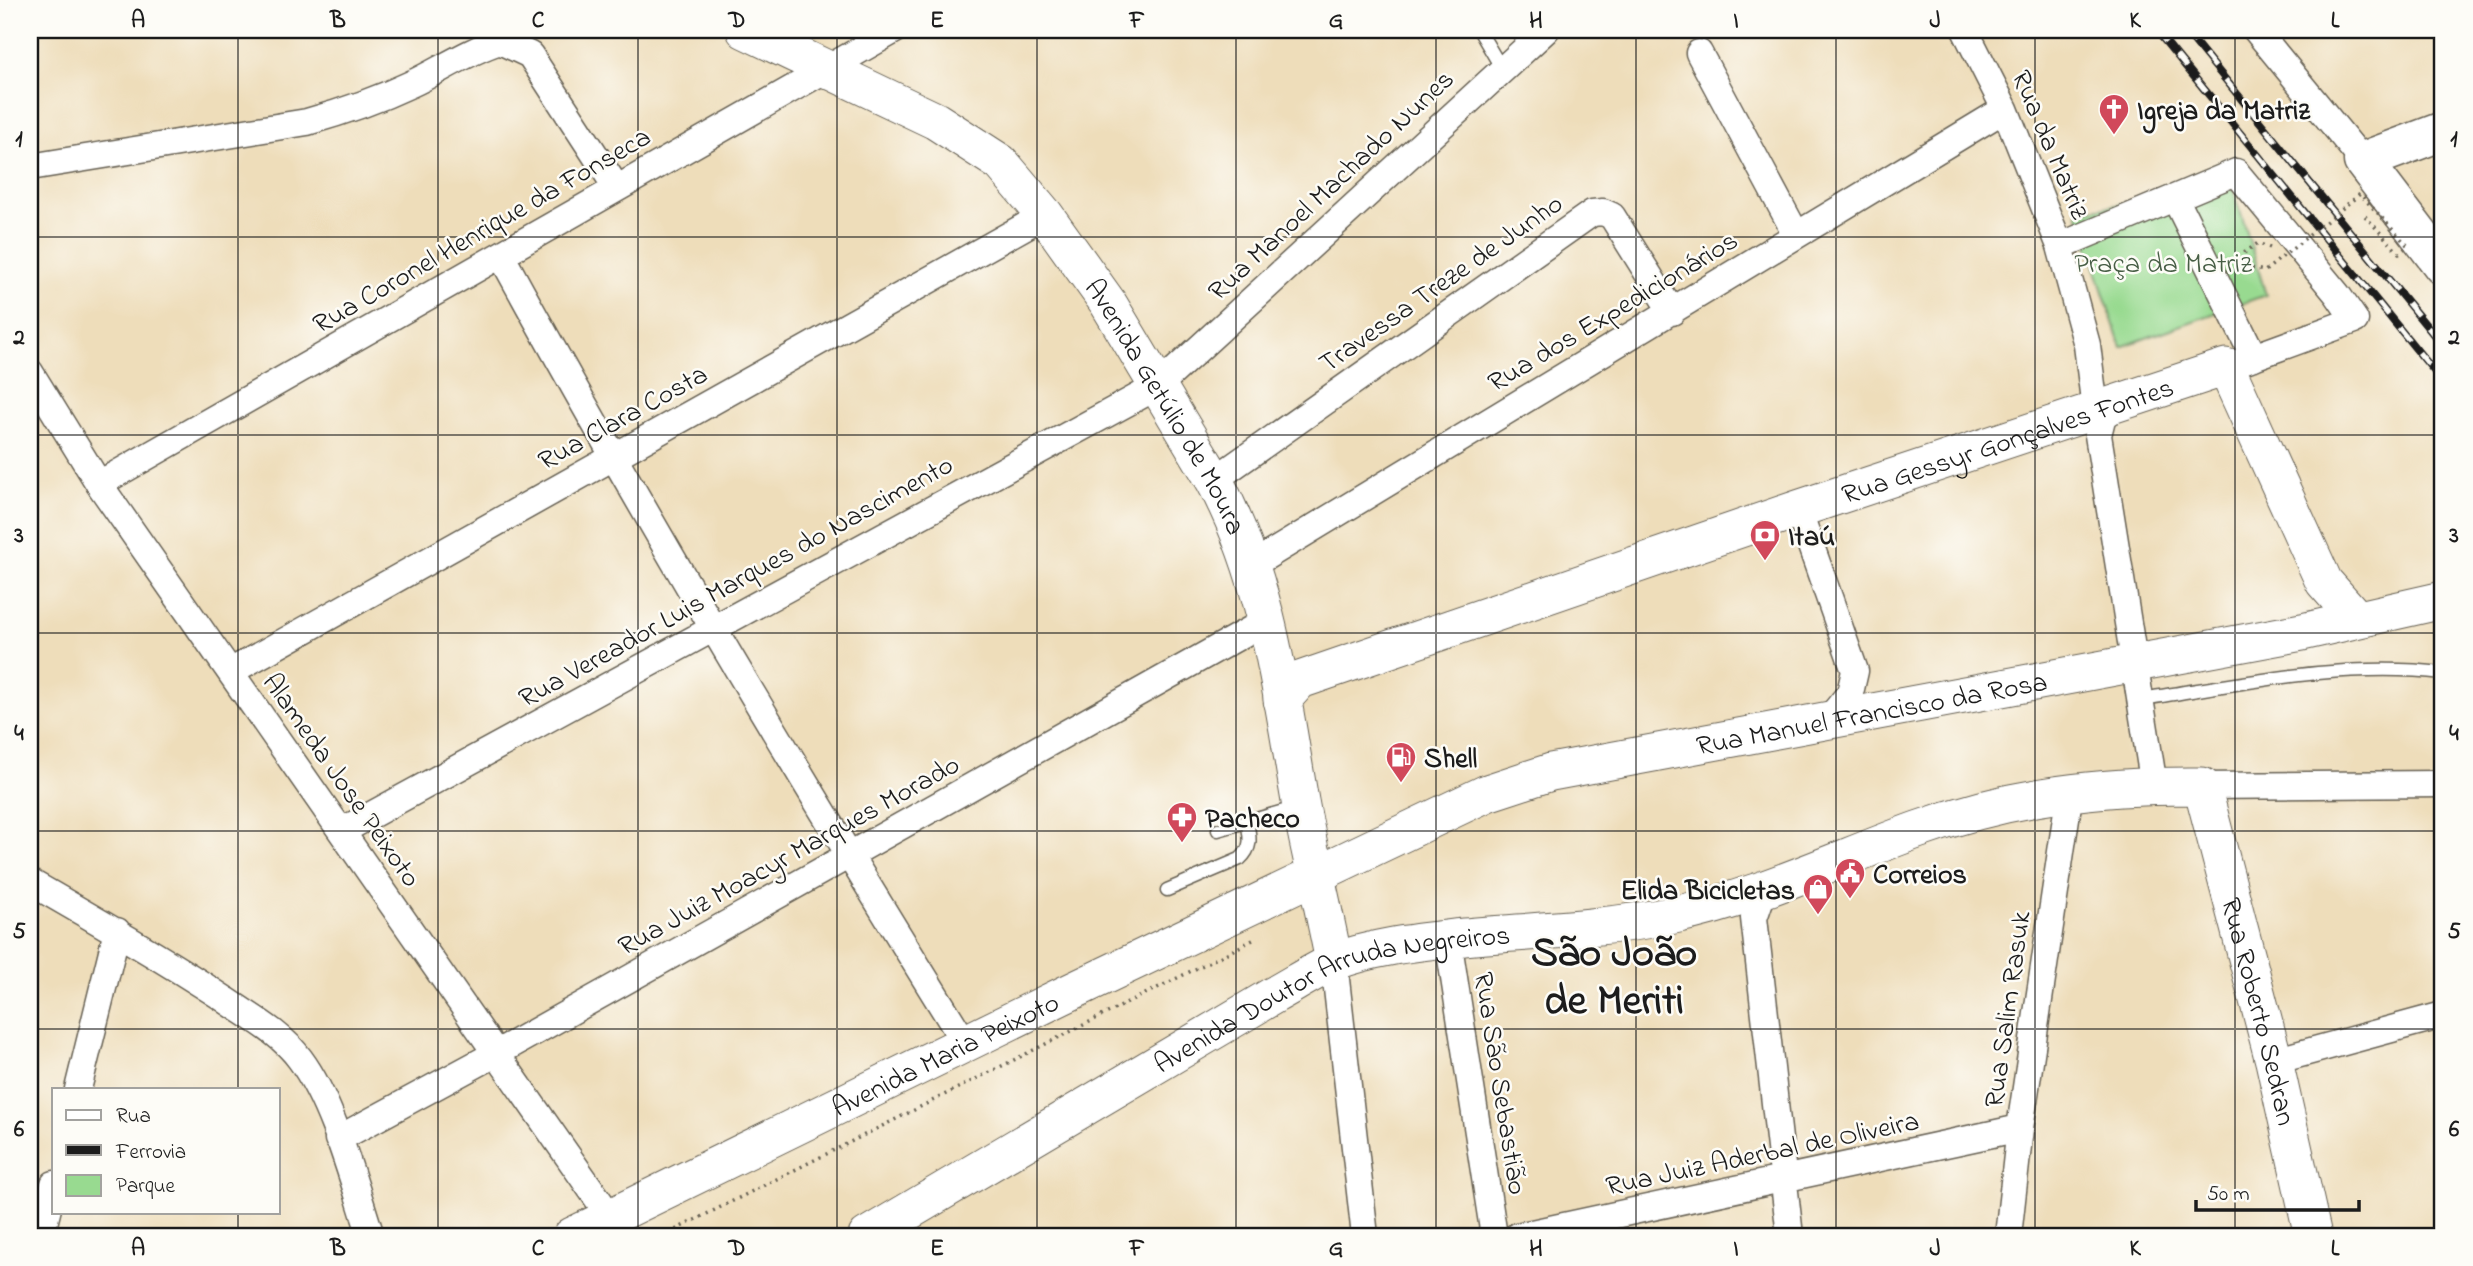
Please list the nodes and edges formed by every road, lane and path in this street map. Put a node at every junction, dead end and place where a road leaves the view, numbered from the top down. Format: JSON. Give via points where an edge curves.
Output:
{"nodes":[{"id":1,"x":745,"y":30,"type":"edge"},
{"id":2,"x":895,"y":30,"type":"edge"},
{"id":3,"x":1479,"y":30,"type":"edge"},
{"id":4,"x":1546,"y":30,"type":"edge"},
{"id":5,"x":1965,"y":30,"type":"edge"},
{"id":6,"x":2256,"y":30,"type":"edge"},
{"id":7,"x":1699,"y":53,"type":"dead end"},
{"id":8,"x":828,"y":69,"type":"junction"},
{"id":9,"x":1502,"y":69,"type":"junction"},
{"id":10,"x":2005,"y":109,"type":"junction"},
{"id":11,"x":2443,"y":131,"type":"edge"},
{"id":12,"x":2363,"y":161,"type":"junction"},
{"id":13,"x":30,"y":167,"type":"edge"},
{"id":14,"x":616,"y":187,"type":"junction"},
{"id":15,"x":2175,"y":198,"type":"junction"},
{"id":16,"x":1045,"y":215,"type":"junction"},
{"id":17,"x":2365,"y":216,"type":"dead end"},
{"id":18,"x":1796,"y":234,"type":"junction"},
{"id":19,"x":2060,"y":246,"type":"junction"},
{"id":20,"x":2270,"y":248,"type":"dead end"},
{"id":21,"x":501,"y":255,"type":"junction"},
{"id":22,"x":2443,"y":266,"type":"edge"},
{"id":23,"x":1672,"y":312,"type":"junction"},
{"id":24,"x":2240,"y":362,"type":"junction"},
{"id":25,"x":30,"y":372,"type":"edge"},
{"id":26,"x":1158,"y":386,"type":"junction"},
{"id":27,"x":2103,"y":406,"type":"junction"},
{"id":28,"x":611,"y":458,"type":"junction"},
{"id":29,"x":1214,"y":480,"type":"junction"},
{"id":30,"x":99,"y":484,"type":"junction"},
{"id":31,"x":1798,"y":509,"type":"junction"},
{"id":32,"x":1252,"y":565,"type":"junction"},
{"id":33,"x":2324,"y":582,"type":"junction"},
{"id":34,"x":2443,"y":600,"type":"edge"},
{"id":35,"x":2356,"y":618,"type":"junction"},
{"id":36,"x":1266,"y":621,"type":"junction"},
{"id":37,"x":712,"y":628,"type":"junction"},
{"id":38,"x":2302,"y":632,"type":"junction"},
{"id":39,"x":2137,"y":663,"type":"junction"},
{"id":40,"x":230,"y":672,"type":"junction"},
{"id":41,"x":2443,"y":673,"type":"edge"},
{"id":42,"x":1286,"y":683,"type":"junction"},
{"id":43,"x":2142,"y":699,"type":"junction"},
{"id":44,"x":1829,"y":719,"type":"junction"},
{"id":45,"x":2443,"y":784,"type":"edge"},
{"id":46,"x":2154,"y":786,"type":"junction"},
{"id":47,"x":2202,"y":786,"type":"junction"},
{"id":48,"x":2070,"y":791,"type":"junction"},
{"id":49,"x":1301,"y":806,"type":"junction"},
{"id":50,"x":1247,"y":821,"type":"junction"},
{"id":51,"x":1217,"y":830,"type":"dead end"},
{"id":52,"x":342,"y":831,"type":"junction"},
{"id":53,"x":849,"y":857,"type":"junction"},
{"id":54,"x":1316,"y":873,"type":"junction"},
{"id":55,"x":30,"y":882,"type":"edge"},
{"id":56,"x":1167,"y":890,"type":"dead end"},
{"id":57,"x":1751,"y":902,"type":"junction"},
{"id":58,"x":117,"y":931,"type":"junction"},
{"id":59,"x":1261,"y":935,"type":"dead end"},
{"id":60,"x":1448,"y":939,"type":"junction"},
{"id":61,"x":1334,"y":962,"type":"junction"},
{"id":62,"x":2443,"y":1015,"type":"edge"},
{"id":63,"x":965,"y":1043,"type":"junction"},
{"id":64,"x":497,"y":1054,"type":"junction"},
{"id":65,"x":2274,"y":1061,"type":"junction"},
{"id":66,"x":78,"y":1088,"type":"edge"},
{"id":67,"x":2020,"y":1128,"type":"junction"},
{"id":68,"x":338,"y":1139,"type":"junction"},
{"id":69,"x":1783,"y":1181,"type":"junction"},
{"id":70,"x":52,"y":1192,"type":"edge"},
{"id":71,"x":611,"y":1218,"type":"junction"},
{"id":72,"x":885,"y":1231,"type":"edge"},
{"id":73,"x":41,"y":1236,"type":"edge"},
{"id":74,"x":371,"y":1236,"type":"edge"},
{"id":75,"x":572,"y":1236,"type":"edge"},
{"id":76,"x":663,"y":1236,"type":"edge"},
{"id":77,"x":1365,"y":1236,"type":"edge"},
{"id":78,"x":1494,"y":1236,"type":"edge"},
{"id":79,"x":1517,"y":1236,"type":"edge"},
{"id":80,"x":1790,"y":1236,"type":"edge"},
{"id":81,"x":2008,"y":1236,"type":"edge"},
{"id":82,"x":2313,"y":1236,"type":"edge"}],
"edges":[{"from":1,"to":8,"type":"main road","name":"Avenida Getúlio de Moura"},
{"from":2,"to":8,"type":"street","name":"Rua Coronel Henrique da Fonseca"},
{"from":3,"to":9,"type":"lane"},
{"from":4,"to":9,"type":"street","name":"Rua Manoel Machado Nunes"},
{"from":5,"to":10,"type":"street","name":"Rua da Matriz"},
{"from":6,"to":12,"type":"street"},
{"from":7,"to":18,"type":"street"},
{"from":8,"to":14,"type":"street","name":"Rua Coronel Henrique da Fonseca"},
{"from":8,"to":16,"type":"main road","name":"Avenida Getúlio de Moura","via":[[975,145],[1001,163]]},
{"from":9,"to":26,"type":"street","name":"Rua Manoel Machado Nunes"},
{"from":10,"to":18,"type":"street","name":"Rua dos Expedicionários"},
{"from":10,"to":19,"type":"street","name":"Rua da Matriz"},
{"from":11,"to":12,"type":"main road"},
{"from":12,"to":22,"type":"main road"},
{"from":13,"to":14,"type":"street","via":[[329,116],[412,84],[500,41],[530,55]]},
{"from":14,"to":21,"type":"street","name":"Rua Coronel Henrique da Fonseca"},
{"from":15,"to":19,"type":"street"},
{"from":15,"to":24,"type":"street"},
{"from":15,"to":24,"type":"street","name":"Rua Gessyr Gonçalves Fontes","via":[[2236,172],[2355,320]]},
{"from":16,"to":26,"type":"main road","name":"Avenida Getúlio de Moura","via":[[1108,303]]},
{"from":16,"to":28,"type":"street","name":"Rua Clara Costa"},
{"from":17,"to":20,"type":"path","bridge":true,"via":[[2399,253],[2408,246],[2360,194],[2265,271],[2249,268],[2244,253],[2258,243]]},
{"from":18,"to":23,"type":"street","name":"Rua dos Expedicionários"},
{"from":19,"to":27,"type":"street","name":"Rua da Matriz"},
{"from":21,"to":28,"type":"street"},
{"from":21,"to":30,"type":"street","name":"Rua Coronel Henrique da Fonseca"},
{"from":23,"to":29,"type":"street","name":"Travessa Treze de Junho","via":[[1612,216],[1592,213]]},
{"from":23,"to":32,"type":"street","name":"Rua dos Expedicionários"},
{"from":24,"to":27,"type":"main road","name":"Rua Gessyr Gonçalves Fontes"},
{"from":24,"to":33,"type":"main road"},
{"from":25,"to":30,"type":"street","name":"Alameda Jose Peixoto"},
{"from":26,"to":29,"type":"main road","name":"Avenida Getúlio de Moura"},
{"from":26,"to":37,"type":"street","name":"Rua Vereador Luis Marques do Nascimento"},
{"from":27,"to":31,"type":"main road","name":"Rua Gessyr Gonçalves Fontes"},
{"from":27,"to":39,"type":"street","via":[[2098,435]]},
{"from":28,"to":37,"type":"street"},
{"from":28,"to":40,"type":"street","name":"Rua Clara Costa"},
{"from":29,"to":32,"type":"main road","name":"Avenida Getúlio de Moura"},
{"from":30,"to":40,"type":"street","name":"Alameda Jose Peixoto"},
{"from":31,"to":42,"type":"main road","name":"Rua Gessyr Gonçalves Fontes"},
{"from":31,"to":44,"type":"street","via":[[1856,671],[1850,693]]},
{"from":32,"to":36,"type":"main road","name":"Avenida Getúlio de Moura"},
{"from":33,"to":35,"type":"main road"},
{"from":33,"to":38,"type":"main road","via":[[2316,614]]},
{"from":34,"to":35,"type":"main road","name":"Rua Manuel Francisco da Rosa"},
{"from":35,"to":38,"type":"main road","name":"Rua Manuel Francisco da Rosa"},
{"from":36,"to":42,"type":"main road","name":"Avenida Getúlio de Moura"},
{"from":36,"to":53,"type":"street","name":"Rua Juiz Moacyr Marques Morado"},
{"from":37,"to":52,"type":"street","name":"Rua Vereador Luis Marques do Nascimento"},
{"from":37,"to":53,"type":"street"},
{"from":38,"to":39,"type":"main road","name":"Rua Manuel Francisco da Rosa"},
{"from":39,"to":43,"type":"street"},
{"from":39,"to":44,"type":"main road","name":"Rua Manuel Francisco da Rosa"},
{"from":40,"to":52,"type":"street","name":"Alameda Jose Peixoto"},
{"from":41,"to":43,"type":"lane","via":[[2299,675]]},
{"from":42,"to":49,"type":"main road","name":"Avenida Getúlio de Moura"},
{"from":43,"to":46,"type":"street"},
{"from":44,"to":54,"type":"main road","name":"Rua Manuel Francisco da Rosa","via":[[1551,772],[1487,793]]},
{"from":45,"to":47,"type":"street"},
{"from":46,"to":47,"type":"main road","name":"Avenida Doutor Arruda Negreiros"},
{"from":46,"to":48,"type":"main road","name":"Avenida Doutor Arruda Negreiros"},
{"from":47,"to":65,"type":"main road","name":"Rua Roberto Sedran"},
{"from":48,"to":57,"type":"main road","name":"Avenida Doutor Arruda Negreiros","via":[[2022,799],[1919,829]]},
{"from":48,"to":67,"type":"street","name":"Rua Salim Rasuk"},
{"from":49,"to":50,"type":"lane"},
{"from":49,"to":54,"type":"main road","name":"Avenida Getúlio de Moura"},
{"from":50,"to":51,"type":"lane"},
{"from":50,"to":56,"type":"lane","via":[[1251,842],[1240,859]]},
{"from":52,"to":64,"type":"street","name":"Alameda Jose Peixoto"},
{"from":53,"to":63,"type":"street"},
{"from":53,"to":64,"type":"street","name":"Rua Juiz Moacyr Marques Morado"},
{"from":54,"to":61,"type":"main road","name":"Avenida Getúlio de Moura"},
{"from":54,"to":63,"type":"main road","name":"Avenida Maria Peixoto"},
{"from":55,"to":58,"type":"street"},
{"from":57,"to":60,"type":"main road","name":"Avenida Doutor Arruda Negreiros","via":[[1625,923]]},
{"from":57,"to":69,"type":"street"},
{"from":58,"to":66,"type":"street"},
{"from":58,"to":68,"type":"street","via":[[276,1034],[300,1059]]},
{"from":59,"to":76,"type":"path"},
{"from":60,"to":61,"type":"main road","name":"Avenida Doutor Arruda Negreiros","via":[[1394,945]]},
{"from":60,"to":78,"type":"street","name":"Rua São Sebastião"},
{"from":61,"to":72,"type":"main road","name":"Avenida Doutor Arruda Negreiros"},
{"from":61,"to":77,"type":"street"},
{"from":62,"to":65,"type":"street"},
{"from":63,"to":71,"type":"main road","name":"Avenida Maria Peixoto"},
{"from":64,"to":68,"type":"street","name":"Rua Juiz Moacyr Marques Morado"},
{"from":64,"to":71,"type":"street","name":"Alameda Jose Peixoto"},
{"from":65,"to":82,"type":"main road","name":"Rua Roberto Sedran"},
{"from":67,"to":69,"type":"street","name":"Rua Juiz Aderbal de Oliveira"},
{"from":67,"to":81,"type":"street","name":"Rua Salim Rasuk"},
{"from":68,"to":74,"type":"street"},
{"from":69,"to":79,"type":"street","name":"Rua Juiz Aderbal de Oliveira"},
{"from":69,"to":80,"type":"street"},
{"from":70,"to":73,"type":"street"},
{"from":71,"to":75,"type":"main road","name":"Avenida Maria Peixoto"}]}
